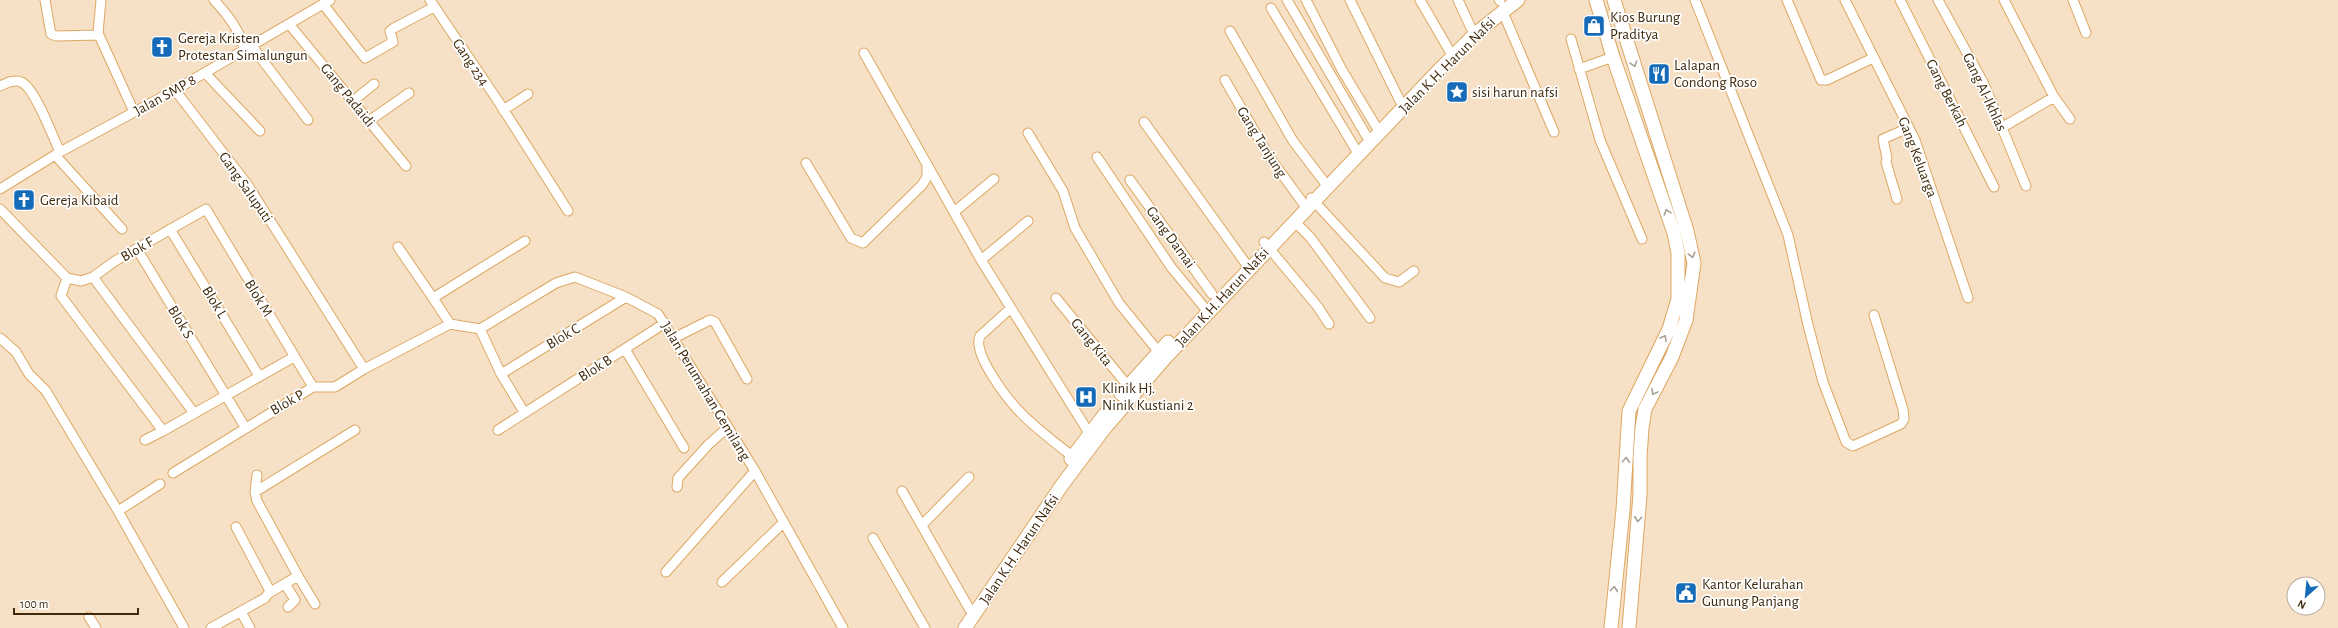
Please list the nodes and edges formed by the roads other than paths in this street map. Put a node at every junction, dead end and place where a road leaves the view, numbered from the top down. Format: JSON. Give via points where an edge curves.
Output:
{"nodes":[{"id":1,"x":45,"y":0,"type":"edge"},
{"id":2,"x":214,"y":0,"type":"edge"},
{"id":3,"x":1287,"y":0,"type":"edge"},
{"id":4,"x":1306,"y":0,"type":"edge"},
{"id":5,"x":1350,"y":0,"type":"edge"},
{"id":6,"x":1420,"y":0,"type":"edge"},
{"id":7,"x":1458,"y":0,"type":"edge"},
{"id":8,"x":1518,"y":0,"type":"edge"},
{"id":9,"x":1596,"y":0,"type":"edge"},
{"id":10,"x":1614,"y":0,"type":"edge"},
{"id":11,"x":1695,"y":0,"type":"edge"},
{"id":12,"x":1787,"y":0,"type":"edge"},
{"id":13,"x":1845,"y":0,"type":"edge"},
{"id":14,"x":1900,"y":0,"type":"edge"},
{"id":15,"x":1938,"y":0,"type":"edge"},
{"id":16,"x":2004,"y":0,"type":"edge"},
{"id":17,"x":2074,"y":0,"type":"edge"},
{"id":18,"x":100,"y":1,"type":"edge"},
{"id":19,"x":326,"y":2,"type":"edge"},
{"id":20,"x":432,"y":3,"type":"edge"},
{"id":21,"x":1501,"y":3,"type":"edge"},
{"id":22,"x":1271,"y":8,"type":"dead end"},
{"id":23,"x":289,"y":24,"type":"junction"},
{"id":24,"x":1471,"y":28,"type":"junction"},
{"id":25,"x":1230,"y":31,"type":"dead end"},
{"id":26,"x":2086,"y":33,"type":"dead end"},
{"id":27,"x":99,"y":35,"type":"junction"},
{"id":28,"x":1571,"y":39,"type":"dead end"},
{"id":29,"x":248,"y":47,"type":"junction"},
{"id":30,"x":1449,"y":50,"type":"junction"},
{"id":31,"x":864,"y":53,"type":"dead end"},
{"id":32,"x":1613,"y":58,"type":"junction"},
{"id":33,"x":1873,"y":58,"type":"junction"},
{"id":34,"x":1579,"y":70,"type":"junction"},
{"id":35,"x":205,"y":73,"type":"junction"},
{"id":36,"x":1225,"y":80,"type":"dead end"},
{"id":37,"x":374,"y":84,"type":"dead end"},
{"id":38,"x":0,"y":86,"type":"edge"},
{"id":39,"x":175,"y":90,"type":"junction"},
{"id":40,"x":409,"y":93,"type":"dead end"},
{"id":41,"x":528,"y":94,"type":"dead end"},
{"id":42,"x":2054,"y":97,"type":"junction"},
{"id":43,"x":353,"y":101,"type":"junction"},
{"id":44,"x":1400,"y":101,"type":"junction"},
{"id":45,"x":503,"y":110,"type":"junction"},
{"id":46,"x":134,"y":112,"type":"junction"},
{"id":47,"x":2070,"y":119,"type":"dead end"},
{"id":48,"x":308,"y":120,"type":"dead end"},
{"id":49,"x":369,"y":121,"type":"junction"},
{"id":50,"x":1144,"y":122,"type":"dead end"},
{"id":51,"x":2003,"y":127,"type":"junction"},
{"id":52,"x":1908,"y":128,"type":"junction"},
{"id":53,"x":260,"y":131,"type":"dead end"},
{"id":54,"x":1554,"y":132,"type":"dead end"},
{"id":55,"x":1028,"y":133,"type":"dead end"},
{"id":56,"x":1374,"y":133,"type":"junction"},
{"id":57,"x":1356,"y":150,"type":"junction"},
{"id":58,"x":58,"y":154,"type":"junction"},
{"id":59,"x":1097,"y":157,"type":"dead end"},
{"id":60,"x":806,"y":163,"type":"dead end"},
{"id":61,"x":927,"y":163,"type":"junction"},
{"id":62,"x":406,"y":166,"type":"dead end"},
{"id":63,"x":994,"y":179,"type":"dead end"},
{"id":64,"x":1130,"y":180,"type":"dead end"},
{"id":65,"x":1325,"y":183,"type":"junction"},
{"id":66,"x":1994,"y":186,"type":"dead end"},
{"id":67,"x":2026,"y":186,"type":"dead end"},
{"id":68,"x":0,"y":189,"type":"edge"},
{"id":69,"x":1897,"y":199,"type":"dead end"},
{"id":70,"x":1309,"y":201,"type":"junction"},
{"id":71,"x":0,"y":209,"type":"edge"},
{"id":72,"x":206,"y":209,"type":"joint"},
{"id":73,"x":568,"y":211,"type":"dead end"},
{"id":74,"x":954,"y":212,"type":"junction"},
{"id":75,"x":1028,"y":221,"type":"dead end"},
{"id":76,"x":1294,"y":221,"type":"junction"},
{"id":77,"x":122,"y":229,"type":"dead end"},
{"id":78,"x":170,"y":229,"type":"junction"},
{"id":79,"x":1642,"y":239,"type":"dead end"},
{"id":80,"x":525,"y":241,"type":"dead end"},
{"id":81,"x":1266,"y":245,"type":"junction"},
{"id":82,"x":398,"y":246,"type":"dead end"},
{"id":83,"x":137,"y":249,"type":"junction"},
{"id":84,"x":981,"y":260,"type":"junction"},
{"id":85,"x":1247,"y":265,"type":"junction"},
{"id":86,"x":1414,"y":271,"type":"dead end"},
{"id":87,"x":93,"y":276,"type":"junction"},
{"id":88,"x":67,"y":278,"type":"junction"},
{"id":89,"x":1212,"y":294,"type":"junction"},
{"id":90,"x":433,"y":298,"type":"junction"},
{"id":91,"x":626,"y":298,"type":"junction"},
{"id":92,"x":1056,"y":298,"type":"dead end"},
{"id":93,"x":1968,"y":298,"type":"dead end"},
{"id":94,"x":1011,"y":308,"type":"junction"},
{"id":95,"x":1205,"y":308,"type":"junction"},
{"id":96,"x":1874,"y":315,"type":"dead end"},
{"id":97,"x":1370,"y":318,"type":"dead end"},
{"id":98,"x":665,"y":323,"type":"junction"},
{"id":99,"x":450,"y":324,"type":"junction"},
{"id":100,"x":1329,"y":324,"type":"dead end"},
{"id":101,"x":480,"y":329,"type":"junction"},
{"id":102,"x":0,"y":338,"type":"edge"},
{"id":103,"x":674,"y":338,"type":"junction"},
{"id":104,"x":625,"y":350,"type":"junction"},
{"id":105,"x":1162,"y":355,"type":"junction"},
{"id":106,"x":294,"y":356,"type":"junction"},
{"id":107,"x":364,"y":369,"type":"junction"},
{"id":108,"x":501,"y":374,"type":"junction"},
{"id":109,"x":260,"y":376,"type":"junction"},
{"id":110,"x":747,"y":378,"type":"dead end"},
{"id":111,"x":1128,"y":386,"type":"junction"},
{"id":112,"x":313,"y":387,"type":"junction"},
{"id":113,"x":225,"y":396,"type":"junction"},
{"id":114,"x":524,"y":412,"type":"junction"},
{"id":115,"x":194,"y":413,"type":"junction"},
{"id":116,"x":724,"y":423,"type":"junction"},
{"id":117,"x":245,"y":427,"type":"junction"},
{"id":118,"x":355,"y":430,"type":"dead end"},
{"id":119,"x":498,"y":430,"type":"dead end"},
{"id":120,"x":163,"y":431,"type":"junction"},
{"id":121,"x":1089,"y":433,"type":"junction"},
{"id":122,"x":145,"y":440,"type":"dead end"},
{"id":123,"x":684,"y":448,"type":"dead end"},
{"id":124,"x":1072,"y":456,"type":"junction"},
{"id":125,"x":754,"y":471,"type":"junction"},
{"id":126,"x":173,"y":473,"type":"dead end"},
{"id":127,"x":1064,"y":474,"type":"junction"},
{"id":128,"x":257,"y":475,"type":"dead end"},
{"id":129,"x":969,"y":477,"type":"dead end"},
{"id":130,"x":160,"y":484,"type":"dead end"},
{"id":131,"x":676,"y":487,"type":"dead end"},
{"id":132,"x":902,"y":491,"type":"dead end"},
{"id":133,"x":255,"y":492,"type":"junction"},
{"id":134,"x":118,"y":511,"type":"junction"},
{"id":135,"x":783,"y":523,"type":"junction"},
{"id":136,"x":922,"y":525,"type":"junction"},
{"id":137,"x":236,"y":527,"type":"dead end"},
{"id":138,"x":873,"y":538,"type":"dead end"},
{"id":139,"x":666,"y":572,"type":"dead end"},
{"id":140,"x":298,"y":576,"type":"junction"},
{"id":141,"x":722,"y":582,"type":"dead end"},
{"id":142,"x":285,"y":584,"type":"junction"},
{"id":143,"x":269,"y":593,"type":"junction"},
{"id":144,"x":315,"y":604,"type":"dead end"},
{"id":145,"x":288,"y":608,"type":"dead end"},
{"id":146,"x":970,"y":610,"type":"junction"},
{"id":147,"x":241,"y":612,"type":"junction"},
{"id":148,"x":89,"y":617,"type":"dead end"},
{"id":149,"x":96,"y":628,"type":"edge"},
{"id":150,"x":184,"y":628,"type":"edge"},
{"id":151,"x":211,"y":628,"type":"edge"},
{"id":152,"x":250,"y":628,"type":"edge"},
{"id":153,"x":843,"y":628,"type":"edge"},
{"id":154,"x":925,"y":628,"type":"edge"},
{"id":155,"x":961,"y":628,"type":"edge"},
{"id":156,"x":965,"y":628,"type":"edge"},
{"id":157,"x":1611,"y":628,"type":"edge"},
{"id":158,"x":1629,"y":628,"type":"edge"}],
"edges":[{"from":1,"to":27,"type":"street","via":[[52,34]]},
{"from":2,"to":29,"type":"street"},
{"from":3,"to":56,"type":"street"},
{"from":4,"to":56,"type":"street"},
{"from":5,"to":44,"type":"street"},
{"from":6,"to":30,"type":"street"},
{"from":7,"to":24,"type":"street"},
{"from":8,"to":21,"type":"main road","name":"Jalan K.H. Harun Nafsi"},
{"from":9,"to":32,"type":"main road"},
{"from":10,"to":158,"type":"main road","one_way":true,"via":[[1687,231],[1694,263],[1686,320],[1672,357],[1645,409]]},
{"from":11,"to":96,"type":"street","via":[[1788,235],[1823,382],[1846,442],[1853,446],[1901,424],[1904,419]]},
{"from":12,"to":33,"type":"street","via":[[1821,80],[1827,80]]},
{"from":13,"to":33,"type":"street","name":"Gang Keluarga"},
{"from":14,"to":66,"type":"street","name":"Gang Berkah"},
{"from":15,"to":51,"type":"street","name":"Gang Al-Ikhlas","via":[[1984,84]]},
{"from":16,"to":42,"type":"street"},
{"from":17,"to":26,"type":"street"},
{"from":18,"to":27,"type":"street"},
{"from":19,"to":20,"type":"street","via":[[363,57],[368,57],[391,44],[394,40],[390,31]]},
{"from":19,"to":23,"type":"street","name":"Jalan SMP 8"},
{"from":20,"to":45,"type":"street","name":"Gang 234"},
{"from":21,"to":24,"type":"main road","name":"Jalan K.H. Harun Nafsi"},
{"from":21,"to":54,"type":"street"},
{"from":21,"to":56,"type":"main road","name":"Jalan K.H. Harun Nafsi","via":[[1476,33]]},
{"from":22,"to":57,"type":"street"},
{"from":23,"to":29,"type":"street","name":"Jalan SMP 8"},
{"from":23,"to":43,"type":"street","name":"Gang Padaidi"},
{"from":24,"to":30,"type":"main road","name":"Jalan K.H. Harun Nafsi"},
{"from":25,"to":65,"type":"street","via":[[1293,141]]},
{"from":27,"to":46,"type":"street"},
{"from":28,"to":34,"type":"street"},
{"from":29,"to":35,"type":"street","name":"Jalan SMP 8"},
{"from":29,"to":48,"type":"street"},
{"from":30,"to":44,"type":"main road","name":"Jalan K.H. Harun Nafsi"},
{"from":31,"to":61,"type":"street"},
{"from":32,"to":34,"type":"street"},
{"from":157,"to":32,"type":"main road","one_way":true,"via":[[1623,510],[1629,411],[1669,329],[1678,299],[1678,253],[1674,233]]},
{"from":33,"to":52,"type":"street","name":"Gang Keluarga"},
{"from":34,"to":79,"type":"street","via":[[1600,140]]},
{"from":35,"to":39,"type":"street","name":"Jalan SMP 8"},
{"from":35,"to":53,"type":"street"},
{"from":36,"to":70,"type":"street","name":"Gang Tanjung","via":[[1270,158]]},
{"from":37,"to":43,"type":"street"},
{"from":38,"to":58,"type":"street","via":[[13,81],[22,82],[27,86]]},
{"from":39,"to":46,"type":"street","name":"Jalan SMP 8"},
{"from":39,"to":107,"type":"street","name":"Gang Saluputi","via":[[247,184]]},
{"from":40,"to":49,"type":"street"},
{"from":41,"to":45,"type":"street"},
{"from":42,"to":47,"type":"street"},
{"from":42,"to":51,"type":"street"},
{"from":43,"to":49,"type":"street","name":"Gang Padaidi"},
{"from":44,"to":56,"type":"main road","name":"Jalan K.H. Harun Nafsi"},
{"from":45,"to":73,"type":"street","name":"Gang 234"},
{"from":46,"to":58,"type":"street","name":"Jalan SMP 8"},
{"from":49,"to":62,"type":"street","name":"Gang Padaidi"},
{"from":50,"to":85,"type":"street"},
{"from":51,"to":67,"type":"street","name":"Gang Al-Ikhlas"},
{"from":52,"to":69,"type":"street","via":[[1883,139],[1886,162]]},
{"from":52,"to":93,"type":"street","name":"Gang Keluarga","via":[[1915,140]]},
{"from":55,"to":105,"type":"street","via":[[1063,191],[1075,228],[1119,303]]},
{"from":56,"to":57,"type":"main road","name":"Jalan K.H. Harun Nafsi"},
{"from":56,"to":70,"type":"main road","name":"Jalan K.H. Harun Nafsi"},
{"from":57,"to":65,"type":"main road","name":"Jalan K.H. Harun Nafsi"},
{"from":58,"to":68,"type":"street","name":"Jalan SMP 8"},
{"from":58,"to":77,"type":"street"},
{"from":59,"to":95,"type":"street","via":[[1171,267]]},
{"from":60,"to":61,"type":"street","via":[[851,238],[863,243],[922,185],[927,177]]},
{"from":61,"to":74,"type":"street"},
{"from":63,"to":74,"type":"street"},
{"from":64,"to":89,"type":"street","name":"Gang Damai"},
{"from":65,"to":70,"type":"main road","name":"Jalan K.H. Harun Nafsi"},
{"from":70,"to":76,"type":"main road","name":"Jalan K.H. Harun Nafsi"},
{"from":70,"to":81,"type":"main road","name":"Jalan K.H. Harun Nafsi"},
{"from":70,"to":86,"type":"street","name":"Gang Tanjung","via":[[1385,278],[1399,282]]},
{"from":71,"to":88,"type":"street"},
{"from":72,"to":78,"type":"street","name":"Blok F"},
{"from":72,"to":106,"type":"street","name":"Blok M"},
{"from":74,"to":84,"type":"street"},
{"from":75,"to":84,"type":"street"},
{"from":76,"to":81,"type":"main road","name":"Jalan K.H. Harun Nafsi"},
{"from":76,"to":97,"type":"street","via":[[1330,262]]},
{"from":78,"to":83,"type":"street","name":"Blok F"},
{"from":78,"to":109,"type":"street","name":"Blok L"},
{"from":80,"to":90,"type":"street"},
{"from":81,"to":85,"type":"main road","name":"Jalan K.H. Harun Nafsi"},
{"from":81,"to":100,"type":"street"},
{"from":82,"to":90,"type":"street"},
{"from":83,"to":87,"type":"street","name":"Blok F"},
{"from":83,"to":113,"type":"street","name":"Blok S"},
{"from":84,"to":94,"type":"street"},
{"from":85,"to":89,"type":"main road","name":"Jalan K.H. Harun Nafsi"},
{"from":85,"to":95,"type":"main road","name":"Jalan K.H. Harun Nafsi"},
{"from":87,"to":88,"type":"street","name":"Blok F","via":[[81,281]]},
{"from":87,"to":115,"type":"street"},
{"from":88,"to":120,"type":"street","via":[[61,296]]},
{"from":89,"to":95,"type":"main road","name":"Jalan K.H. Harun Nafsi"},
{"from":90,"to":99,"type":"street"},
{"from":91,"to":98,"type":"street","name":"Jalan Perumahan Gemilang","via":[[652,309]]},
{"from":91,"to":101,"type":"street","name":"Jalan Perumahan Gemilang","via":[[570,277]]},
{"from":91,"to":108,"type":"street","name":"Blok C"},
{"from":92,"to":111,"type":"street","name":"Gang Kita"},
{"from":94,"to":121,"type":"street"},
{"from":94,"to":124,"type":"street","via":[[980,336],[978,348],[989,370],[1018,410]]},
{"from":95,"to":105,"type":"main road","name":"Jalan K.H. Harun Nafsi"},
{"from":98,"to":103,"type":"street","name":"Jalan Perumahan Gemilang"},
{"from":98,"to":104,"type":"street","name":"Blok B"},
{"from":99,"to":101,"type":"street"},
{"from":99,"to":107,"type":"street","name":"Blok P"},
{"from":101,"to":108,"type":"street"},
{"from":102,"to":134,"type":"street","via":[[16,352],[29,374],[46,391]]},
{"from":103,"to":110,"type":"street","via":[[704,322],[715,322]]},
{"from":103,"to":116,"type":"street","name":"Jalan Perumahan Gemilang"},
{"from":104,"to":114,"type":"street","name":"Blok B"},
{"from":104,"to":123,"type":"street"},
{"from":105,"to":111,"type":"main road","name":"Jalan K.H. Harun Nafsi"},
{"from":105,"to":127,"type":"main road","name":"Jalan K.H. Harun Nafsi","via":[[1104,429]]},
{"from":106,"to":109,"type":"street"},
{"from":106,"to":112,"type":"street","name":"Blok M"},
{"from":107,"to":112,"type":"street","name":"Blok P","via":[[335,387]]},
{"from":108,"to":114,"type":"street"},
{"from":109,"to":113,"type":"street"},
{"from":111,"to":121,"type":"main road","name":"Jalan K.H. Harun Nafsi"},
{"from":112,"to":117,"type":"street","name":"Blok P"},
{"from":113,"to":115,"type":"street"},
{"from":113,"to":117,"type":"street","name":"Blok S"},
{"from":114,"to":119,"type":"street","name":"Blok B"},
{"from":115,"to":120,"type":"street"},
{"from":116,"to":125,"type":"street","name":"Jalan Perumahan Gemilang"},
{"from":116,"to":131,"type":"street","via":[[678,478]]},
{"from":117,"to":126,"type":"street","name":"Blok P"},
{"from":118,"to":133,"type":"street"},
{"from":120,"to":122,"type":"street"},
{"from":121,"to":124,"type":"main road","name":"Jalan K.H. Harun Nafsi"},
{"from":124,"to":127,"type":"main road","name":"Jalan K.H. Harun Nafsi"},
{"from":125,"to":135,"type":"street","name":"Jalan Perumahan Gemilang"},
{"from":125,"to":139,"type":"street"},
{"from":127,"to":146,"type":"main road","name":"Jalan K.H. Harun Nafsi"},
{"from":127,"to":156,"type":"main road","name":"Jalan K.H. Harun Nafsi"},
{"from":128,"to":133,"type":"street"},
{"from":129,"to":136,"type":"street"},
{"from":130,"to":134,"type":"street"},
{"from":132,"to":136,"type":"street"},
{"from":133,"to":140,"type":"street"},
{"from":134,"to":150,"type":"street"},
{"from":135,"to":141,"type":"street"},
{"from":135,"to":153,"type":"street","name":"Jalan Perumahan Gemilang"},
{"from":136,"to":146,"type":"street"},
{"from":137,"to":143,"type":"street","via":[[267,583]]},
{"from":138,"to":154,"type":"street"},
{"from":140,"to":142,"type":"street"},
{"from":140,"to":144,"type":"street"},
{"from":142,"to":143,"type":"street"},
{"from":142,"to":145,"type":"street","via":[[295,600]]},
{"from":143,"to":147,"type":"street"},
{"from":146,"to":155,"type":"main road","name":"Jalan K.H. Harun Nafsi"},
{"from":147,"to":151,"type":"street"},
{"from":147,"to":152,"type":"street"},
{"from":148,"to":149,"type":"street"}]}
